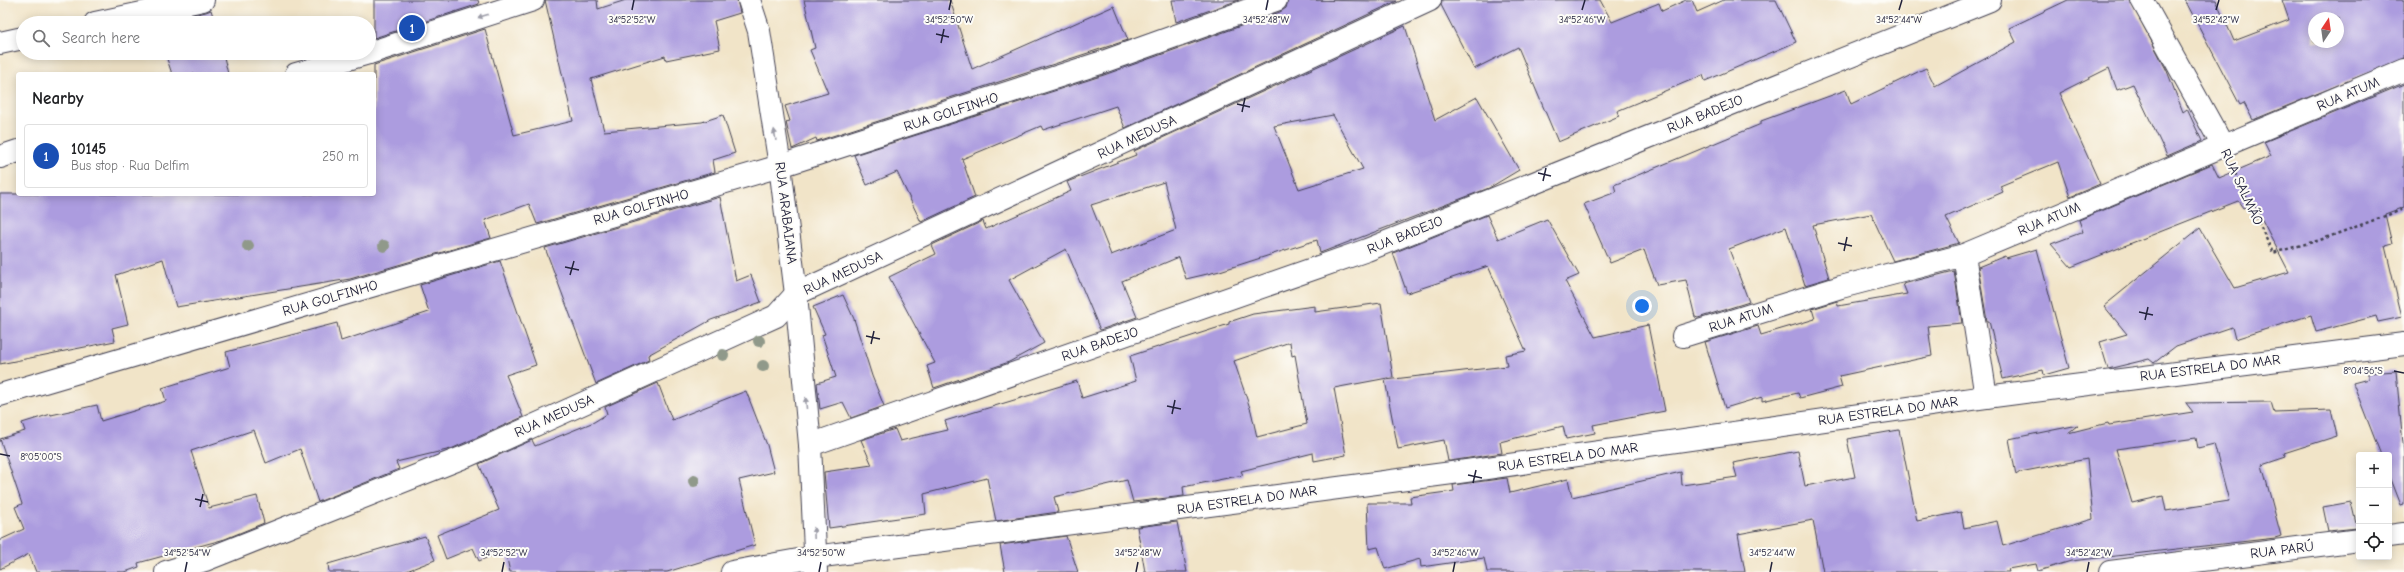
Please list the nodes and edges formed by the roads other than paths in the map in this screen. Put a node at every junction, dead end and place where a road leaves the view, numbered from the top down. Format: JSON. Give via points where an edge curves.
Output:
{"nodes":[{"id":1,"x":203,"y":0,"type":"edge"},
{"id":2,"x":533,"y":0,"type":"edge"},
{"id":3,"x":749,"y":0,"type":"edge"},
{"id":4,"x":1276,"y":0,"type":"edge"},
{"id":5,"x":1430,"y":0,"type":"edge"},
{"id":6,"x":1990,"y":0,"type":"edge"},
{"id":7,"x":2142,"y":0,"type":"edge"},
{"id":8,"x":128,"y":16,"type":"edge"},
{"id":9,"x":16,"y":40,"type":"edge"},
{"id":10,"x":0,"y":43,"type":"edge"},
{"id":11,"x":376,"y":51,"type":"edge"},
{"id":12,"x":345,"y":60,"type":"edge"},
{"id":13,"x":2404,"y":70,"type":"edge"},
{"id":14,"x":303,"y":72,"type":"edge"},
{"id":15,"x":2223,"y":146,"type":"junction"},
{"id":16,"x":16,"y":152,"type":"edge"},
{"id":17,"x":0,"y":157,"type":"edge"},
{"id":18,"x":780,"y":166,"type":"junction"},
{"id":19,"x":1964,"y":255,"type":"junction"},
{"id":20,"x":796,"y":294,"type":"junction"},
{"id":21,"x":1683,"y":336,"type":"dead end"},
{"id":22,"x":2404,"y":344,"type":"edge"},
{"id":23,"x":0,"y":395,"type":"edge"},
{"id":24,"x":1986,"y":397,"type":"junction"},
{"id":25,"x":810,"y":445,"type":"junction"},
{"id":26,"x":2404,"y":534,"type":"edge"},
{"id":27,"x":2392,"y":536,"type":"edge"},
{"id":28,"x":2356,"y":540,"type":"edge"},
{"id":29,"x":815,"y":565,"type":"edge"},
{"id":30,"x":166,"y":572,"type":"edge"},
{"id":31,"x":732,"y":572,"type":"edge"},
{"id":32,"x":2110,"y":572,"type":"edge"}],
"edges":[{"from":1,"to":8,"type":"street"},
{"from":2,"to":11,"type":"street","one_way":true},
{"from":18,"to":3,"type":"street","name":"RUA ARABAIANA","one_way":true,"via":[[759,31]]},
{"from":4,"to":18,"type":"street","name":"RUA GOLFINHO","via":[[1100,63]]},
{"from":5,"to":20,"type":"street","name":"RUA MEDUSA"},
{"from":6,"to":25,"type":"street","name":"RUA BADEJO","via":[[1367,250]]},
{"from":7,"to":15,"type":"street","name":"RUA SALMÃO"},
{"from":9,"to":10,"type":"street"},
{"from":12,"to":14,"type":"street"},
{"from":13,"to":15,"type":"street","name":"RUA ATUM"},
{"from":15,"to":19,"type":"street","name":"RUA ATUM"},
{"from":16,"to":17,"type":"street"},
{"from":18,"to":20,"type":"street","name":"RUA ARABAIANA"},
{"from":18,"to":23,"type":"street","name":"RUA GOLFINHO"},
{"from":19,"to":21,"type":"street","name":"RUA ATUM","via":[[1841,287]]},
{"from":19,"to":24,"type":"street"},
{"from":25,"to":20,"type":"street","name":"RUA ARABAIANA","one_way":true},
{"from":20,"to":30,"type":"street","name":"RUA MEDUSA","via":[[776,316],[469,454],[205,560]]},
{"from":22,"to":24,"type":"street","name":"RUA ESTRELA DO MAR"},
{"from":24,"to":29,"type":"street","name":"RUA ESTRELA DO MAR"},
{"from":29,"to":25,"type":"street","name":"RUA ARABAIANA","one_way":true},
{"from":26,"to":27,"type":"street"},
{"from":28,"to":32,"type":"street","name":"RUA PARÚ"},
{"from":29,"to":31,"type":"street","name":"RUA ESTRELA DO MAR"}]}
